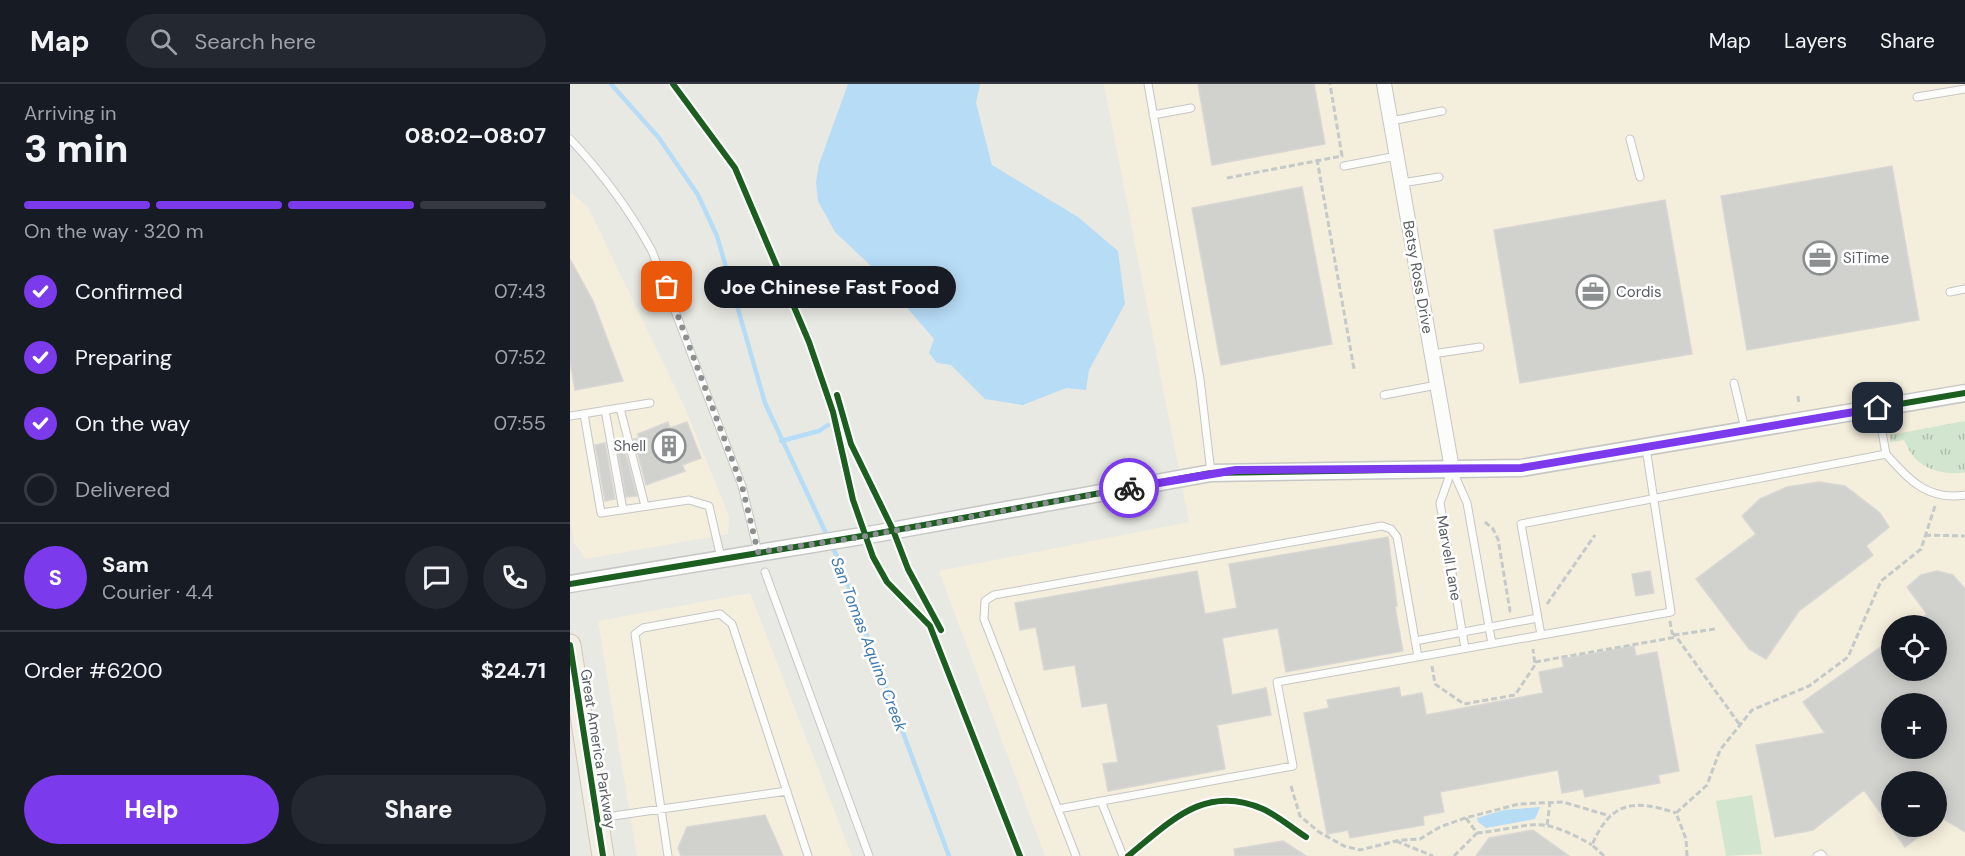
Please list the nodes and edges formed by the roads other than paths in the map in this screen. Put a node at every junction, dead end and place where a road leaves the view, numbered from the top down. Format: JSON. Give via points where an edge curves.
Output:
{"nodes":[{"id":1,"x":1148,"y":84,"type":"edge"},
{"id":2,"x":1384,"y":84,"type":"edge"},
{"id":3,"x":1965,"y":89,"type":"edge"},
{"id":4,"x":1917,"y":97,"type":"dead end"},
{"id":5,"x":1191,"y":108,"type":"dead end"},
{"id":6,"x":1442,"y":111,"type":"dead end"},
{"id":7,"x":1153,"y":115,"type":"junction"},
{"id":8,"x":1391,"y":121,"type":"junction"},
{"id":9,"x":570,"y":139,"type":"edge"},
{"id":10,"x":1630,"y":139,"type":"dead end"},
{"id":11,"x":1397,"y":156,"type":"junction"},
{"id":12,"x":1344,"y":166,"type":"dead end"},
{"id":13,"x":1439,"y":177,"type":"dead end"},
{"id":14,"x":1640,"y":177,"type":"dead end"},
{"id":15,"x":1402,"y":183,"type":"junction"},
{"id":16,"x":1965,"y":289,"type":"edge"},
{"id":17,"x":1950,"y":292,"type":"dead end"},
{"id":18,"x":1480,"y":347,"type":"dead end"},
{"id":19,"x":1432,"y":354,"type":"junction"},
{"id":20,"x":1734,"y":383,"type":"dead end"},
{"id":21,"x":1437,"y":385,"type":"junction"},
{"id":22,"x":1965,"y":393,"type":"edge"},
{"id":23,"x":1384,"y":395,"type":"dead end"},
{"id":24,"x":650,"y":403,"type":"dead end"},
{"id":25,"x":620,"y":408,"type":"junction"},
{"id":26,"x":1878,"y":408,"type":"junction"},
{"id":27,"x":605,"y":410,"type":"junction"},
{"id":28,"x":584,"y":414,"type":"junction"},
{"id":29,"x":570,"y":416,"type":"edge"},
{"id":30,"x":1745,"y":431,"type":"junction"},
{"id":31,"x":1646,"y":447,"type":"junction"},
{"id":32,"x":1886,"y":454,"type":"junction"},
{"id":33,"x":1452,"y":470,"type":"junction"},
{"id":34,"x":1211,"y":473,"type":"junction"},
{"id":35,"x":1965,"y":495,"type":"edge"},
{"id":36,"x":1653,"y":500,"type":"junction"},
{"id":37,"x":645,"y":506,"type":"junction"},
{"id":38,"x":623,"y":510,"type":"junction"},
{"id":39,"x":758,"y":552,"type":"junction"},
{"id":40,"x":722,"y":558,"type":"junction"},
{"id":41,"x":765,"y":572,"type":"dead end"},
{"id":42,"x":570,"y":584,"type":"edge"},
{"id":43,"x":1538,"y":618,"type":"junction"},
{"id":44,"x":1490,"y":628,"type":"junction"},
{"id":45,"x":1462,"y":633,"type":"junction"},
{"id":46,"x":1541,"y":635,"type":"junction"},
{"id":47,"x":1415,"y":641,"type":"junction"},
{"id":48,"x":1492,"y":644,"type":"junction"},
{"id":49,"x":570,"y":645,"type":"edge"},
{"id":50,"x":1465,"y":648,"type":"junction"},
{"id":51,"x":1418,"y":657,"type":"junction"},
{"id":52,"x":787,"y":791,"type":"junction"},
{"id":53,"x":1101,"y":801,"type":"junction"},
{"id":54,"x":661,"y":808,"type":"junction"},
{"id":55,"x":1058,"y":809,"type":"junction"},
{"id":56,"x":597,"y":818,"type":"junction"},
{"id":57,"x":603,"y":856,"type":"edge"},
{"id":58,"x":668,"y":856,"type":"edge"},
{"id":59,"x":808,"y":856,"type":"edge"},
{"id":60,"x":868,"y":856,"type":"edge"},
{"id":61,"x":1076,"y":856,"type":"edge"},
{"id":62,"x":1123,"y":856,"type":"edge"},
{"id":63,"x":1817,"y":856,"type":"edge"},
{"id":64,"x":1823,"y":856,"type":"edge"}],
"edges":[{"from":1,"to":7,"type":"lane"},
{"from":2,"to":8,"type":"street","name":"Betsy Ross Drive"},
{"from":3,"to":4,"type":"lane"},
{"from":5,"to":7,"type":"lane"},
{"from":6,"to":8,"type":"lane"},
{"from":7,"to":34,"type":"lane","via":[[1200,379]]},
{"from":8,"to":11,"type":"street","name":"Betsy Ross Drive"},
{"from":9,"to":39,"type":"lane","via":[[604,175],[652,251],[742,486]]},
{"from":10,"to":14,"type":"lane"},
{"from":11,"to":12,"type":"lane"},
{"from":11,"to":15,"type":"street","name":"Betsy Ross Drive"},
{"from":13,"to":15,"type":"lane"},
{"from":15,"to":19,"type":"street","name":"Betsy Ross Drive"},
{"from":16,"to":17,"type":"lane"},
{"from":18,"to":19,"type":"lane"},
{"from":19,"to":21,"type":"street","name":"Betsy Ross Drive"},
{"from":20,"to":30,"type":"lane"},
{"from":21,"to":23,"type":"lane"},
{"from":21,"to":33,"type":"street","name":"Betsy Ross Drive"},
{"from":22,"to":26,"type":"street"},
{"from":24,"to":25,"type":"lane"},
{"from":25,"to":27,"type":"lane"},
{"from":25,"to":37,"type":"lane"},
{"from":26,"to":30,"type":"street"},
{"from":26,"to":32,"type":"lane"},
{"from":27,"to":28,"type":"lane"},
{"from":27,"to":38,"type":"lane"},
{"from":28,"to":29,"type":"lane"},
{"from":28,"to":38,"type":"lane","via":[[601,513]]},
{"from":30,"to":31,"type":"street"},
{"from":31,"to":33,"type":"street","via":[[1521,468]]},
{"from":31,"to":36,"type":"lane"},
{"from":32,"to":35,"type":"lane","via":[[1914,484],[1938,495]]},
{"from":32,"to":36,"type":"lane"},
{"from":33,"to":34,"type":"street"},
{"from":33,"to":44,"type":"lane","name":"Marvell Lane","via":[[1467,503]]},
{"from":33,"to":45,"type":"lane","name":"Marvell Lane","via":[[1440,503]]},
{"from":34,"to":39,"type":"street"},
{"from":36,"to":43,"type":"lane","via":[[1521,524]]},
{"from":36,"to":46,"type":"lane","via":[[1671,612]]},
{"from":37,"to":38,"type":"lane"},
{"from":37,"to":40,"type":"lane","via":[[689,500],[709,506]]},
{"from":39,"to":40,"type":"street"},
{"from":40,"to":42,"type":"street"},
{"from":41,"to":60,"type":"lane"},
{"from":43,"to":44,"type":"lane"},
{"from":43,"to":46,"type":"lane"},
{"from":44,"to":45,"type":"lane"},
{"from":44,"to":48,"type":"lane","name":"Marvell Lane"},
{"from":45,"to":47,"type":"lane"},
{"from":45,"to":50,"type":"lane","name":"Marvell Lane"},
{"from":46,"to":48,"type":"lane"},
{"from":47,"to":51,"type":"lane"},
{"from":47,"to":55,"type":"lane","via":[[1397,537],[1382,526],[994,595],[985,601],[984,619]]},
{"from":48,"to":50,"type":"lane"},
{"from":49,"to":56,"type":"main road","name":"Great America Parkway"},
{"from":50,"to":51,"type":"lane"},
{"from":51,"to":53,"type":"lane","via":[[1277,682],[1293,766]]},
{"from":52,"to":54,"type":"lane"},
{"from":52,"to":54,"type":"lane","via":[[732,624],[720,614],[643,628],[635,634]]},
{"from":52,"to":59,"type":"lane"},
{"from":53,"to":55,"type":"lane"},
{"from":53,"to":62,"type":"lane"},
{"from":54,"to":56,"type":"lane"},
{"from":54,"to":58,"type":"lane"},
{"from":55,"to":61,"type":"lane"},
{"from":56,"to":57,"type":"main road","name":"Great America Parkway"},
{"from":63,"to":64,"type":"lane"}]}
